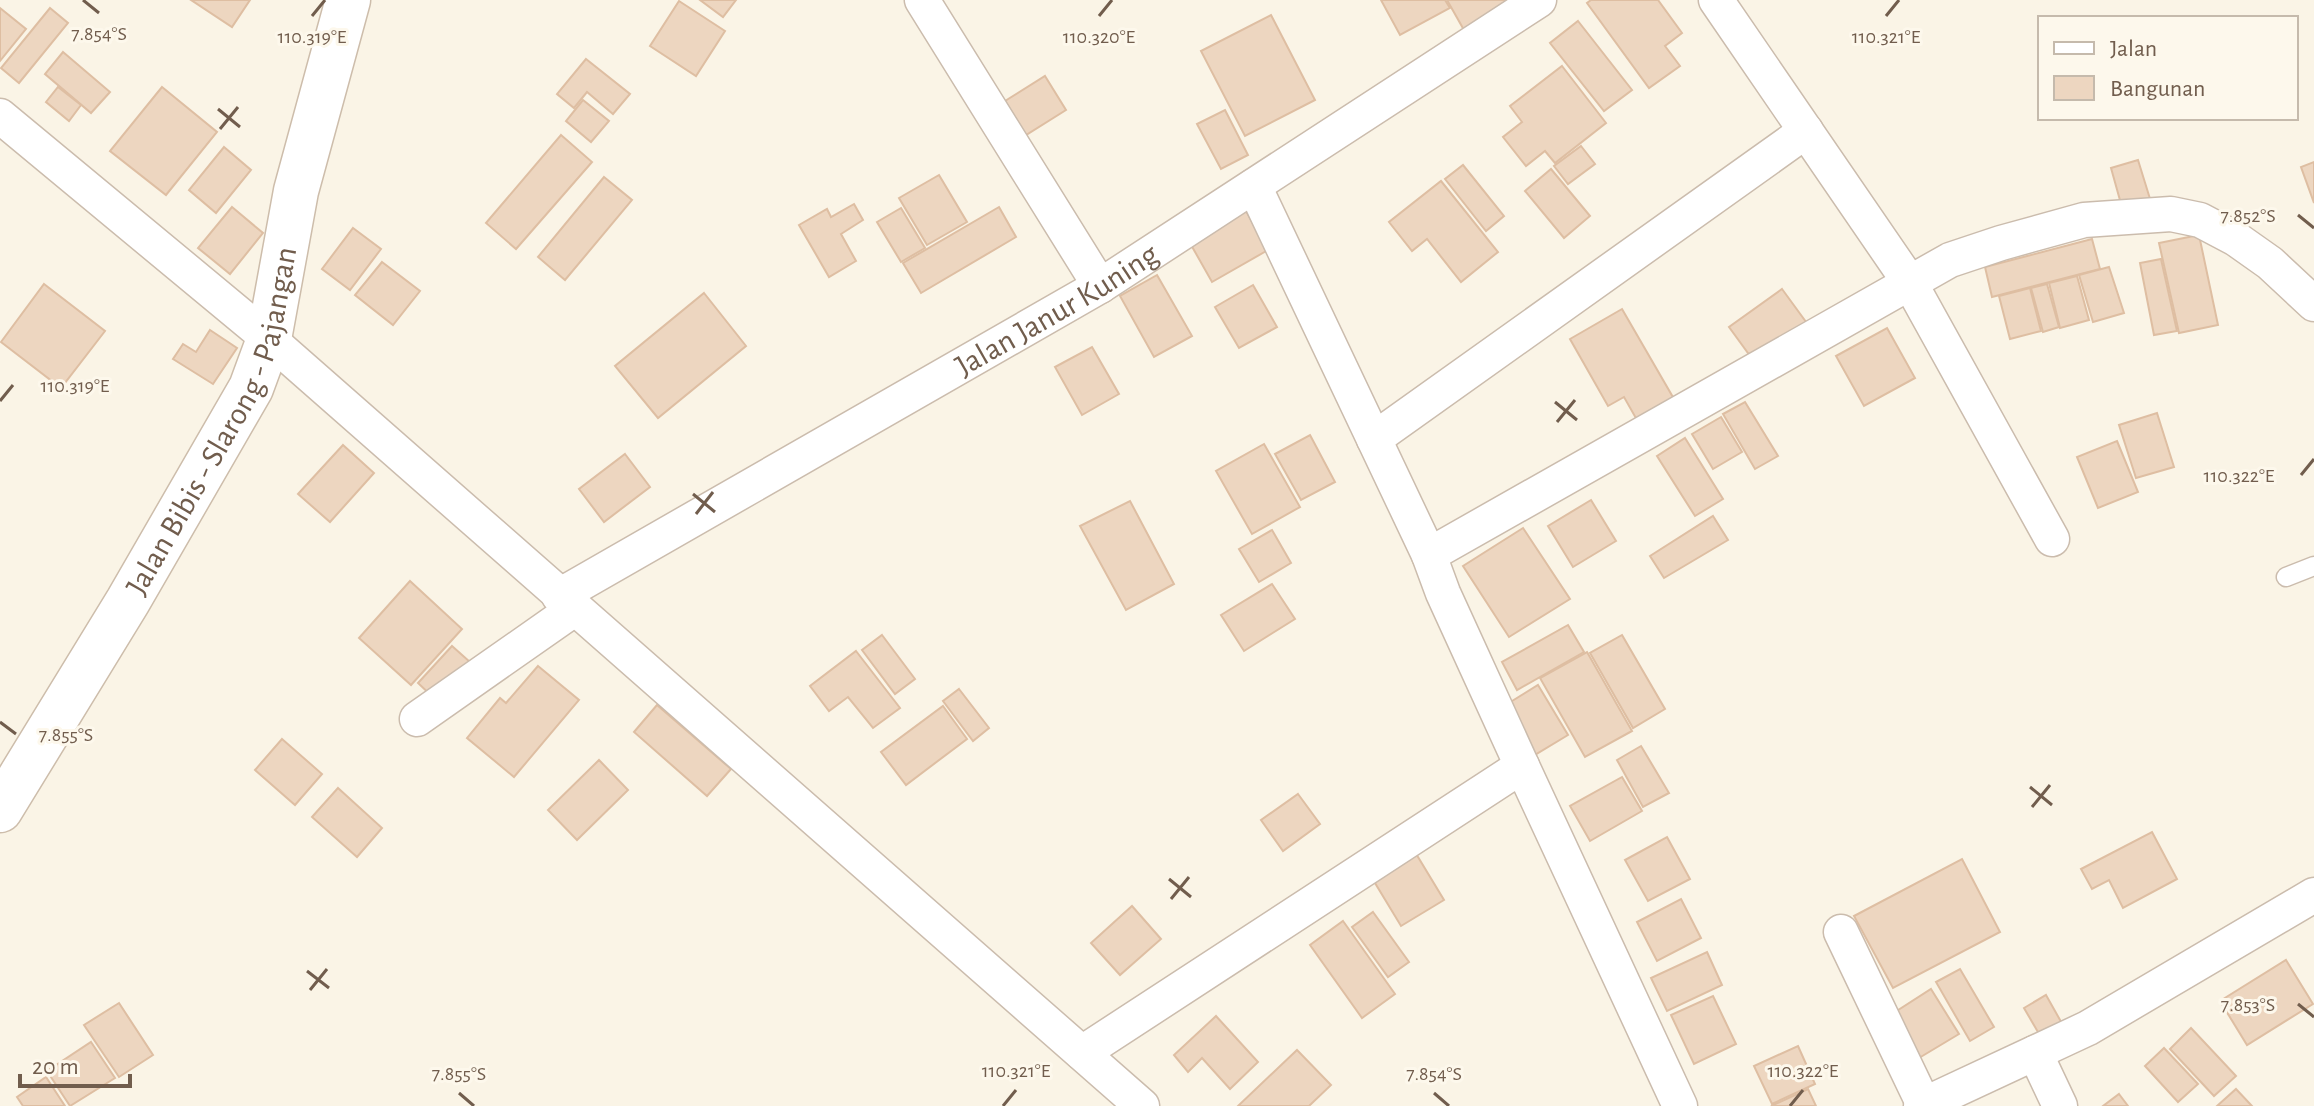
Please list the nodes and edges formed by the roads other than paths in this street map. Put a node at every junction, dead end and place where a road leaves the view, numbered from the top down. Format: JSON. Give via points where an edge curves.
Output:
{"nodes":[{"id":1,"x":348,"y":0,"type":"edge"},
{"id":2,"x":922,"y":0,"type":"edge"},
{"id":3,"x":1539,"y":0,"type":"edge"},
{"id":4,"x":1716,"y":0,"type":"edge"},
{"id":5,"x":0,"y":116,"type":"edge"},
{"id":6,"x":1806,"y":131,"type":"junction"},
{"id":7,"x":1254,"y":186,"type":"junction"},
{"id":8,"x":1910,"y":283,"type":"junction"},
{"id":9,"x":1100,"y":286,"type":"junction"},
{"id":10,"x":2314,"y":304,"type":"edge"},
{"id":11,"x":269,"y":339,"type":"junction"},
{"id":12,"x":1374,"y":439,"type":"junction"},
{"id":13,"x":2052,"y":539,"type":"dead end"},
{"id":14,"x":1429,"y":555,"type":"junction"},
{"id":15,"x":2314,"y":566,"type":"edge"},
{"id":16,"x":2286,"y":577,"type":"dead end"},
{"id":17,"x":566,"y":602,"type":"junction"},
{"id":18,"x":417,"y":719,"type":"dead end"},
{"id":19,"x":1522,"y":766,"type":"junction"},
{"id":20,"x":0,"y":810,"type":"edge"},
{"id":21,"x":2313,"y":896,"type":"edge"},
{"id":22,"x":1841,"y":932,"type":"dead end"},
{"id":23,"x":1082,"y":1053,"type":"junction"},
{"id":24,"x":2035,"y":1053,"type":"junction"},
{"id":25,"x":1923,"y":1105,"type":"edge"},
{"id":26,"x":1142,"y":1106,"type":"edge"},
{"id":27,"x":1680,"y":1106,"type":"edge"},
{"id":28,"x":2060,"y":1106,"type":"edge"}],
"edges":[{"from":1,"to":11,"type":"main road","name":"Jalan Bibis - Slarong - Pajangan","via":[[296,191]]},
{"from":2,"to":9,"type":"street"},
{"from":3,"to":7,"type":"street","name":"Jalan Janur Kuning"},
{"from":4,"to":6,"type":"street"},
{"from":5,"to":11,"type":"street"},
{"from":6,"to":8,"type":"street"},
{"from":6,"to":12,"type":"street"},
{"from":7,"to":9,"type":"street","name":"Jalan Janur Kuning"},
{"from":7,"to":12,"type":"street"},
{"from":8,"to":10,"type":"street","via":[[1950,260],[2084,220],[2171,214],[2200,220],[2236,239]]},
{"from":8,"to":13,"type":"street"},
{"from":8,"to":14,"type":"street"},
{"from":9,"to":17,"type":"street","name":"Jalan Janur Kuning"},
{"from":11,"to":17,"type":"street"},
{"from":11,"to":20,"type":"main road","name":"Jalan Bibis - Slarong - Pajangan","via":[[251,388]]},
{"from":12,"to":14,"type":"street"},
{"from":14,"to":19,"type":"street"},
{"from":15,"to":16,"type":"lane"},
{"from":17,"to":18,"type":"street","name":"Jalan Janur Kuning"},
{"from":17,"to":23,"type":"street"},
{"from":19,"to":23,"type":"street"},
{"from":19,"to":27,"type":"street"},
{"from":21,"to":24,"type":"street","via":[[2088,1028]]},
{"from":22,"to":25,"type":"street"},
{"from":23,"to":26,"type":"street"},
{"from":24,"to":25,"type":"street"},
{"from":24,"to":28,"type":"street"}]}
